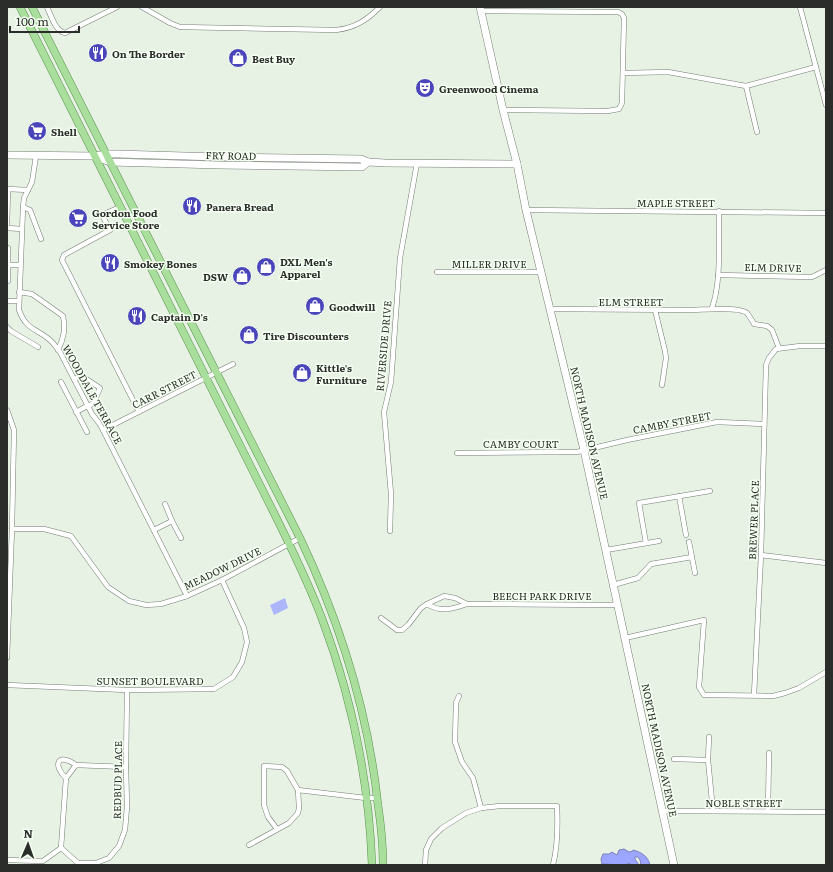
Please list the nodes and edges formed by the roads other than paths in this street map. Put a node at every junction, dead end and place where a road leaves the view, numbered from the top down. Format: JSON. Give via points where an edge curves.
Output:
{"nodes":[{"id":1,"x":20,"y":7,"type":"edge"},
{"id":2,"x":32,"y":7,"type":"edge"},
{"id":3,"x":47,"y":7,"type":"edge"},
{"id":4,"x":117,"y":7,"type":"edge"},
{"id":5,"x":142,"y":7,"type":"edge"},
{"id":6,"x":380,"y":7,"type":"edge"},
{"id":7,"x":800,"y":7,"type":"edge"},
{"id":8,"x":480,"y":9,"type":"edge"},
{"id":9,"x":816,"y":67,"type":"junction"},
{"id":10,"x":624,"y":73,"type":"junction"},
{"id":11,"x":746,"y":86,"type":"junction"},
{"id":12,"x":826,"y":105,"type":"edge"},
{"id":13,"x":503,"y":110,"type":"junction"},
{"id":14,"x":757,"y":132,"type":"dead end"},
{"id":15,"x":107,"y":154,"type":"junction"},
{"id":16,"x":7,"y":155,"type":"edge"},
{"id":17,"x":36,"y":156,"type":"junction"},
{"id":18,"x":94,"y":156,"type":"junction"},
{"id":19,"x":110,"y":162,"type":"junction"},
{"id":20,"x":368,"y":162,"type":"junction"},
{"id":21,"x":417,"y":163,"type":"junction"},
{"id":22,"x":517,"y":164,"type":"junction"},
{"id":23,"x":28,"y":190,"type":"junction"},
{"id":24,"x":23,"y":207,"type":"junction"},
{"id":25,"x":120,"y":207,"type":"junction"},
{"id":26,"x":526,"y":210,"type":"junction"},
{"id":27,"x":719,"y":211,"type":"junction"},
{"id":28,"x":826,"y":213,"type":"edge"},
{"id":29,"x":7,"y":228,"type":"edge"},
{"id":30,"x":22,"y":229,"type":"junction"},
{"id":31,"x":40,"y":239,"type":"dead end"},
{"id":32,"x":8,"y":248,"type":"dead end"},
{"id":33,"x":8,"y":265,"type":"junction"},
{"id":34,"x":20,"y":265,"type":"junction"},
{"id":35,"x":826,"y":270,"type":"edge"},
{"id":36,"x":437,"y":272,"type":"dead end"},
{"id":37,"x":542,"y":272,"type":"junction"},
{"id":38,"x":718,"y":275,"type":"junction"},
{"id":39,"x":8,"y":281,"type":"edge"},
{"id":40,"x":19,"y":292,"type":"junction"},
{"id":41,"x":7,"y":301,"type":"edge"},
{"id":42,"x":18,"y":301,"type":"junction"},
{"id":43,"x":712,"y":308,"type":"junction"},
{"id":44,"x":550,"y":309,"type":"junction"},
{"id":45,"x":655,"y":310,"type":"junction"},
{"id":46,"x":7,"y":327,"type":"edge"},
{"id":47,"x":826,"y":346,"type":"edge"},
{"id":48,"x":38,"y":348,"type":"dead end"},
{"id":49,"x":777,"y":349,"type":"junction"},
{"id":50,"x":58,"y":350,"type":"junction"},
{"id":51,"x":233,"y":364,"type":"dead end"},
{"id":52,"x":216,"y":372,"type":"junction"},
{"id":53,"x":206,"y":378,"type":"junction"},
{"id":54,"x":74,"y":379,"type":"junction"},
{"id":55,"x":61,"y":382,"type":"dead end"},
{"id":56,"x":662,"y":385,"type":"dead end"},
{"id":57,"x":88,"y":406,"type":"junction"},
{"id":58,"x":7,"y":410,"type":"edge"},
{"id":59,"x":76,"y":412,"type":"junction"},
{"id":60,"x":139,"y":412,"type":"junction"},
{"id":61,"x":764,"y":424,"type":"junction"},
{"id":62,"x":103,"y":430,"type":"junction"},
{"id":63,"x":87,"y":432,"type":"dead end"},
{"id":64,"x":584,"y":450,"type":"junction"},
{"id":65,"x":457,"y":453,"type":"dead end"},
{"id":66,"x":710,"y":491,"type":"dead end"},
{"id":67,"x":679,"y":496,"type":"junction"},
{"id":68,"x":165,"y":504,"type":"dead end"},
{"id":69,"x":172,"y":521,"type":"junction"},
{"id":70,"x":12,"y":530,"type":"junction"},
{"id":71,"x":154,"y":530,"type":"junction"},
{"id":72,"x":390,"y":531,"type":"dead end"},
{"id":73,"x":686,"y":536,"type":"dead end"},
{"id":74,"x":181,"y":538,"type":"dead end"},
{"id":75,"x":300,"y":538,"type":"junction"},
{"id":76,"x":659,"y":541,"type":"dead end"},
{"id":77,"x":689,"y":542,"type":"dead end"},
{"id":78,"x":646,"y":543,"type":"junction"},
{"id":79,"x":289,"y":544,"type":"junction"},
{"id":80,"x":606,"y":550,"type":"junction"},
{"id":81,"x":761,"y":555,"type":"junction"},
{"id":82,"x":692,"y":557,"type":"junction"},
{"id":83,"x":826,"y":563,"type":"edge"},
{"id":84,"x":695,"y":573,"type":"dead end"},
{"id":85,"x":222,"y":580,"type":"junction"},
{"id":86,"x":613,"y":585,"type":"junction"},
{"id":87,"x":187,"y":596,"type":"junction"},
{"id":88,"x":427,"y":604,"type":"junction"},
{"id":89,"x":467,"y":604,"type":"junction"},
{"id":90,"x":617,"y":604,"type":"junction"},
{"id":91,"x":382,"y":618,"type":"dead end"},
{"id":92,"x":625,"y":638,"type":"junction"},
{"id":93,"x":7,"y":658,"type":"edge"},
{"id":94,"x":826,"y":672,"type":"edge"},
{"id":95,"x":7,"y":685,"type":"edge"},
{"id":96,"x":127,"y":690,"type":"junction"},
{"id":97,"x":754,"y":695,"type":"junction"},
{"id":98,"x":459,"y":696,"type":"dead end"},
{"id":99,"x":709,"y":737,"type":"dead end"},
{"id":100,"x":769,"y":753,"type":"dead end"},
{"id":101,"x":674,"y":759,"type":"dead end"},
{"id":102,"x":708,"y":760,"type":"junction"},
{"id":103,"x":76,"y":765,"type":"junction"},
{"id":104,"x":126,"y":767,"type":"junction"},
{"id":105,"x":66,"y":778,"type":"junction"},
{"id":106,"x":298,"y":790,"type":"junction"},
{"id":107,"x":366,"y":798,"type":"junction"},
{"id":108,"x":378,"y":798,"type":"junction"},
{"id":109,"x":481,"y":808,"type":"junction"},
{"id":110,"x":662,"y":811,"type":"junction"},
{"id":111,"x":713,"y":811,"type":"junction"},
{"id":112,"x":768,"y":811,"type":"junction"},
{"id":113,"x":826,"y":812,"type":"edge"},
{"id":114,"x":277,"y":829,"type":"junction"},
{"id":115,"x":249,"y":845,"type":"dead end"},
{"id":116,"x":60,"y":848,"type":"junction"},
{"id":117,"x":7,"y":860,"type":"edge"},
{"id":118,"x":372,"y":865,"type":"edge"},
{"id":119,"x":384,"y":865,"type":"edge"},
{"id":120,"x":425,"y":865,"type":"edge"},
{"id":121,"x":553,"y":865,"type":"edge"},
{"id":122,"x":674,"y":865,"type":"edge"}],
"edges":[{"from":1,"to":18,"type":"main road"},
{"from":2,"to":15,"type":"main road"},
{"from":3,"to":4,"type":"street","via":[[58,28],[65,33]]},
{"from":5,"to":6,"type":"street","via":[[175,26],[186,28],[336,30],[363,22]]},
{"from":7,"to":9,"type":"street"},
{"from":8,"to":10,"type":"street","via":[[618,12],[624,18]]},
{"from":8,"to":13,"type":"main road","name":"NORTH MADISON AVENUE"},
{"from":9,"to":11,"type":"street"},
{"from":9,"to":12,"type":"street"},
{"from":10,"to":11,"type":"street","via":[[668,72]]},
{"from":10,"to":13,"type":"street","via":[[622,103],[619,109]]},
{"from":11,"to":14,"type":"street"},
{"from":13,"to":22,"type":"main road","name":"NORTH MADISON AVENUE"},
{"from":15,"to":18,"type":"main road","name":"FRY ROAD"},
{"from":15,"to":19,"type":"main road"},
{"from":15,"to":20,"type":"main road","name":"FRY ROAD","via":[[361,159]]},
{"from":16,"to":17,"type":"main road","name":"FRY ROAD"},
{"from":17,"to":18,"type":"main road","name":"FRY ROAD"},
{"from":17,"to":23,"type":"street","name":"WOODDALE TERRACE","via":[[32,182]]},
{"from":18,"to":19,"type":"main road","name":"FRY ROAD"},
{"from":18,"to":25,"type":"main road"},
{"from":19,"to":20,"type":"main road","name":"FRY ROAD","via":[[362,167]]},
{"from":19,"to":52,"type":"main road"},
{"from":20,"to":21,"type":"main road","name":"FRY ROAD"},
{"from":21,"to":22,"type":"main road","name":"FRY ROAD"},
{"from":21,"to":72,"type":"street","name":"RIVERSIDE DRIVE","via":[[400,258],[391,382],[384,412],[391,494]]},
{"from":22,"to":26,"type":"main road","name":"NORTH MADISON AVENUE"},
{"from":23,"to":24,"type":"street","name":"WOODDALE TERRACE"},
{"from":23,"to":29,"type":"street","via":[[8,189]]},
{"from":24,"to":30,"type":"street","name":"WOODDALE TERRACE"},
{"from":24,"to":31,"type":"street","via":[[30,210]]},
{"from":25,"to":53,"type":"main road"},
{"from":25,"to":60,"type":"street","via":[[102,215],[110,230],[64,255],[62,260]]},
{"from":26,"to":27,"type":"street","name":"MAPLE STREET"},
{"from":26,"to":37,"type":"main road","name":"NORTH MADISON AVENUE"},
{"from":27,"to":28,"type":"street","name":"MAPLE STREET"},
{"from":27,"to":38,"type":"street"},
{"from":29,"to":30,"type":"street"},
{"from":30,"to":34,"type":"street","name":"WOODDALE TERRACE"},
{"from":32,"to":33,"type":"street"},
{"from":33,"to":34,"type":"street"},
{"from":33,"to":39,"type":"street"},
{"from":34,"to":40,"type":"street","name":"WOODDALE TERRACE"},
{"from":35,"to":38,"type":"street","name":"ELM DRIVE","via":[[812,277]]},
{"from":36,"to":37,"type":"street","name":"MILLER DRIVE"},
{"from":37,"to":44,"type":"main road","name":"NORTH MADISON AVENUE"},
{"from":38,"to":43,"type":"street","via":[[716,298]]},
{"from":40,"to":42,"type":"street","name":"WOODDALE TERRACE"},
{"from":40,"to":50,"type":"street","via":[[32,294],[63,316],[62,342]]},
{"from":41,"to":42,"type":"street"},
{"from":42,"to":50,"type":"street","name":"WOODDALE TERRACE","via":[[23,320],[29,328],[53,343]]},
{"from":43,"to":45,"type":"street","name":"ELM STREET"},
{"from":43,"to":49,"type":"street","name":"ELM STREET","via":[[740,311],[746,313],[754,324],[767,326],[772,330]]},
{"from":44,"to":45,"type":"street","name":"ELM STREET"},
{"from":44,"to":64,"type":"main road","name":"NORTH MADISON AVENUE"},
{"from":45,"to":56,"type":"street","via":[[666,358]]},
{"from":46,"to":48,"type":"street"},
{"from":47,"to":49,"type":"street"},
{"from":49,"to":61,"type":"street","name":"BREWER PLACE","via":[[766,366]]},
{"from":50,"to":54,"type":"street","name":"WOODDALE TERRACE"},
{"from":51,"to":52,"type":"street","name":"CARR STREET"},
{"from":52,"to":53,"type":"street","name":"CARR STREET"},
{"from":52,"to":75,"type":"main road"},
{"from":53,"to":60,"type":"street","name":"CARR STREET"},
{"from":53,"to":79,"type":"main road"},
{"from":54,"to":57,"type":"street","name":"WOODDALE TERRACE"},
{"from":54,"to":57,"type":"street","via":[[82,376],[100,388],[94,402]]},
{"from":55,"to":59,"type":"street"},
{"from":57,"to":59,"type":"street"},
{"from":57,"to":62,"type":"street","name":"WOODDALE TERRACE"},
{"from":58,"to":70,"type":"street","via":[[14,430]]},
{"from":59,"to":63,"type":"street"},
{"from":60,"to":62,"type":"street","name":"CARR STREET"},
{"from":61,"to":64,"type":"street","name":"CAMBY STREET","via":[[717,422]]},
{"from":61,"to":81,"type":"street","name":"BREWER PLACE"},
{"from":62,"to":71,"type":"street","name":"WOODDALE TERRACE"},
{"from":64,"to":65,"type":"street","name":"CAMBY COURT"},
{"from":64,"to":80,"type":"main road","name":"NORTH MADISON AVENUE"},
{"from":66,"to":67,"type":"street"},
{"from":67,"to":73,"type":"street"},
{"from":67,"to":78,"type":"street","via":[[639,502]]},
{"from":68,"to":69,"type":"street"},
{"from":69,"to":71,"type":"street"},
{"from":69,"to":74,"type":"street"},
{"from":70,"to":87,"type":"street","name":"MEADOW DRIVE","via":[[44,528],[71,536],[108,587],[129,601],[146,605],[161,604]]},
{"from":70,"to":93,"type":"street"},
{"from":71,"to":87,"type":"street","name":"WOODDALE TERRACE"},
{"from":75,"to":79,"type":"street","name":"MEADOW DRIVE"},
{"from":75,"to":108,"type":"main road","via":[[345,649],[363,713]]},
{"from":76,"to":78,"type":"street"},
{"from":77,"to":82,"type":"street"},
{"from":78,"to":80,"type":"street"},
{"from":79,"to":85,"type":"street","name":"MEADOW DRIVE"},
{"from":79,"to":107,"type":"main road","via":[[304,573],[335,656],[347,697]]},
{"from":80,"to":86,"type":"main road","name":"NORTH MADISON AVENUE"},
{"from":81,"to":83,"type":"street"},
{"from":81,"to":97,"type":"street","name":"BREWER PLACE"},
{"from":82,"to":84,"type":"street"},
{"from":82,"to":86,"type":"street","via":[[651,564],[638,578]]},
{"from":85,"to":87,"type":"street","name":"MEADOW DRIVE"},
{"from":85,"to":96,"type":"street","name":"SUNSET BOULEVARD","via":[[244,628],[247,642],[242,662],[233,677],[214,689]]},
{"from":86,"to":90,"type":"main road","name":"NORTH MADISON AVENUE"},
{"from":88,"to":89,"type":"street","name":"BEECH PARK DRIVE","via":[[440,610]]},
{"from":88,"to":89,"type":"street","name":"BEECH PARK DRIVE","via":[[444,596]]},
{"from":88,"to":91,"type":"street","name":"BEECH PARK DRIVE","via":[[420,608],[402,630],[397,630]]},
{"from":89,"to":90,"type":"street","name":"BEECH PARK DRIVE"},
{"from":90,"to":92,"type":"main road","name":"NORTH MADISON AVENUE"},
{"from":92,"to":97,"type":"street","via":[[704,620],[699,687],[704,695]]},
{"from":92,"to":110,"type":"main road","name":"NORTH MADISON AVENUE"},
{"from":94,"to":97,"type":"street","via":[[785,693],[773,696]]},
{"from":95,"to":96,"type":"street","name":"SUNSET BOULEVARD"},
{"from":96,"to":104,"type":"street","name":"REDBUD PLACE"},
{"from":98,"to":109,"type":"street","via":[[456,703],[455,742],[462,762],[473,778]]},
{"from":99,"to":102,"type":"street"},
{"from":100,"to":112,"type":"street"},
{"from":101,"to":102,"type":"street"},
{"from":102,"to":111,"type":"street"},
{"from":103,"to":104,"type":"street"},
{"from":103,"to":105,"type":"street"},
{"from":103,"to":105,"type":"street","via":[[65,759],[59,762],[60,772]]},
{"from":104,"to":116,"type":"street","name":"REDBUD PLACE","via":[[125,830],[119,846],[109,858],[96,863],[78,863]]},
{"from":105,"to":116,"type":"street"},
{"from":106,"to":107,"type":"street"},
{"from":106,"to":114,"type":"street","via":[[298,813],[289,823]]},
{"from":106,"to":114,"type":"street","via":[[285,769],[264,766],[264,805],[268,817]]},
{"from":107,"to":108,"type":"street"},
{"from":107,"to":118,"type":"main road"},
{"from":108,"to":119,"type":"main road"},
{"from":109,"to":120,"type":"street","via":[[466,813],[442,828],[431,839],[426,850]]},
{"from":109,"to":121,"type":"street","via":[[557,806],[558,830]]},
{"from":110,"to":111,"type":"street","name":"NOBLE STREET"},
{"from":110,"to":122,"type":"main road","name":"NORTH MADISON AVENUE"},
{"from":111,"to":112,"type":"street","name":"NOBLE STREET"},
{"from":112,"to":113,"type":"street","name":"NOBLE STREET"},
{"from":114,"to":115,"type":"street"},
{"from":116,"to":117,"type":"street","via":[[43,861]]}]}
